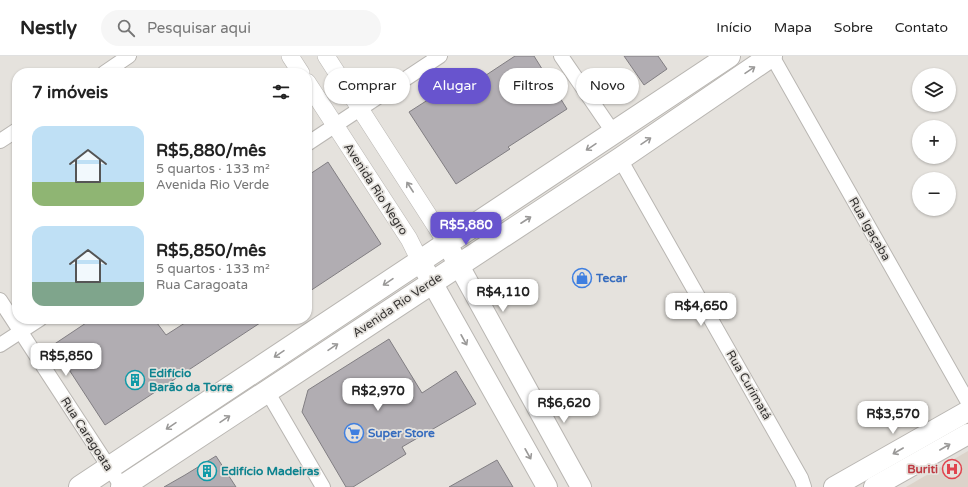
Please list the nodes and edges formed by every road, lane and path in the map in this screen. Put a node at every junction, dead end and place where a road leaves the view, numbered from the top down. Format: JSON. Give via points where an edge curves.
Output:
{"nodes":[{"id":1,"x":129,"y":56,"type":"edge"},
{"id":2,"x":290,"y":56,"type":"edge"},
{"id":3,"x":326,"y":56,"type":"edge"},
{"id":4,"x":440,"y":56,"type":"edge"},
{"id":5,"x":561,"y":56,"type":"edge"},
{"id":6,"x":729,"y":56,"type":"edge"},
{"id":7,"x":772,"y":56,"type":"edge"},
{"id":8,"x":111,"y":68,"type":"edge"},
{"id":9,"x":298,"y":68,"type":"edge"},
{"id":10,"x":312,"y":90,"type":"edge"},
{"id":11,"x":360,"y":109,"type":"junction"},
{"id":12,"x":335,"y":126,"type":"junction"},
{"id":13,"x":613,"y":132,"type":"junction"},
{"id":14,"x":12,"y":133,"type":"edge"},
{"id":15,"x":0,"y":141,"type":"edge"},
{"id":16,"x":312,"y":141,"type":"edge"},
{"id":17,"x":620,"y":159,"type":"junction"},
{"id":18,"x":446,"y":244,"type":"junction"},
{"id":19,"x":420,"y":261,"type":"junction"},
{"id":20,"x":458,"y":264,"type":"junction"},
{"id":21,"x":432,"y":282,"type":"junction"},
{"id":22,"x":0,"y":300,"type":"edge"},
{"id":23,"x":12,"y":318,"type":"edge"},
{"id":24,"x":16,"y":324,"type":"edge"},
{"id":25,"x":33,"y":324,"type":"edge"},
{"id":26,"x":21,"y":332,"type":"junction"},
{"id":27,"x":0,"y":345,"type":"edge"},
{"id":28,"x":267,"y":391,"type":"junction"},
{"id":29,"x":968,"y":402,"type":"edge"},
{"id":30,"x":968,"y":411,"type":"edge"},
{"id":31,"x":968,"y":434,"type":"edge"},
{"id":32,"x":109,"y":468,"type":"junction"},
{"id":33,"x":80,"y":487,"type":"edge"},
{"id":34,"x":122,"y":487,"type":"edge"},
{"id":35,"x":323,"y":487,"type":"edge"},
{"id":36,"x":547,"y":487,"type":"edge"},
{"id":37,"x":581,"y":487,"type":"edge"},
{"id":38,"x":804,"y":487,"type":"edge"},
{"id":39,"x":834,"y":487,"type":"edge"},
{"id":40,"x":874,"y":487,"type":"edge"}],
"edges":[{"from":1,"to":8,"type":"street"},
{"from":2,"to":9,"type":"street"},
{"from":3,"to":11,"type":"street"},
{"from":4,"to":11,"type":"street"},
{"from":5,"to":13,"type":"street"},
{"from":6,"to":13,"type":"main road","name":"Avenida Rio Verde"},
{"from":17,"to":7,"type":"main road","name":"Avenida Rio Verde","one_way":true},
{"from":7,"to":29,"type":"street","name":"Rua Igaçaba"},
{"from":10,"to":12,"type":"street","name":"Avenida Rio Negro"},
{"from":11,"to":12,"type":"street"},
{"from":18,"to":11,"type":"street","one_way":true},
{"from":12,"to":16,"type":"street"},
{"from":12,"to":19,"type":"street","name":"Avenida Rio Negro","via":[[409,239]]},
{"from":13,"to":18,"type":"main road","name":"Avenida Rio Verde","one_way":true},
{"from":14,"to":15,"type":"street"},
{"from":20,"to":17,"type":"main road","name":"Avenida Rio Verde","one_way":true},
{"from":17,"to":38,"type":"street","name":"Rua Curimatá","via":[[798,471]]},
{"from":18,"to":19,"type":"main road","name":"Avenida Rio Verde"},
{"from":18,"to":20,"type":"main road"},
{"from":19,"to":21,"type":"main road","name":"Avenida Rio Negro"},
{"from":19,"to":32,"type":"main road","name":"Avenida Rio Verde","one_way":true},
{"from":20,"to":21,"type":"main road","name":"Avenida Rio Verde"},
{"from":20,"to":37,"type":"main road"},
{"from":28,"to":21,"type":"main road","name":"Avenida Rio Verde","one_way":true},
{"from":21,"to":36,"type":"main road","name":"Avenida Rio Negro","one_way":true},
{"from":22,"to":23,"type":"street","name":"Rua Caragoata"},
{"from":24,"to":26,"type":"street","name":"Rua Caragoata"},
{"from":25,"to":26,"type":"street"},
{"from":26,"to":27,"type":"street"},
{"from":26,"to":32,"type":"street","name":"Rua Caragoata"},
{"from":34,"to":28,"type":"main road","name":"Avenida Rio Verde","one_way":true},
{"from":28,"to":35,"type":"street"},
{"from":30,"to":39,"type":"main road","one_way":true},
{"from":40,"to":31,"type":"main road","one_way":true},
{"from":32,"to":33,"type":"main road","name":"Avenida Rio Verde"},
{"from":32,"to":34,"type":"street","name":"Rua Caragoata"}]}
